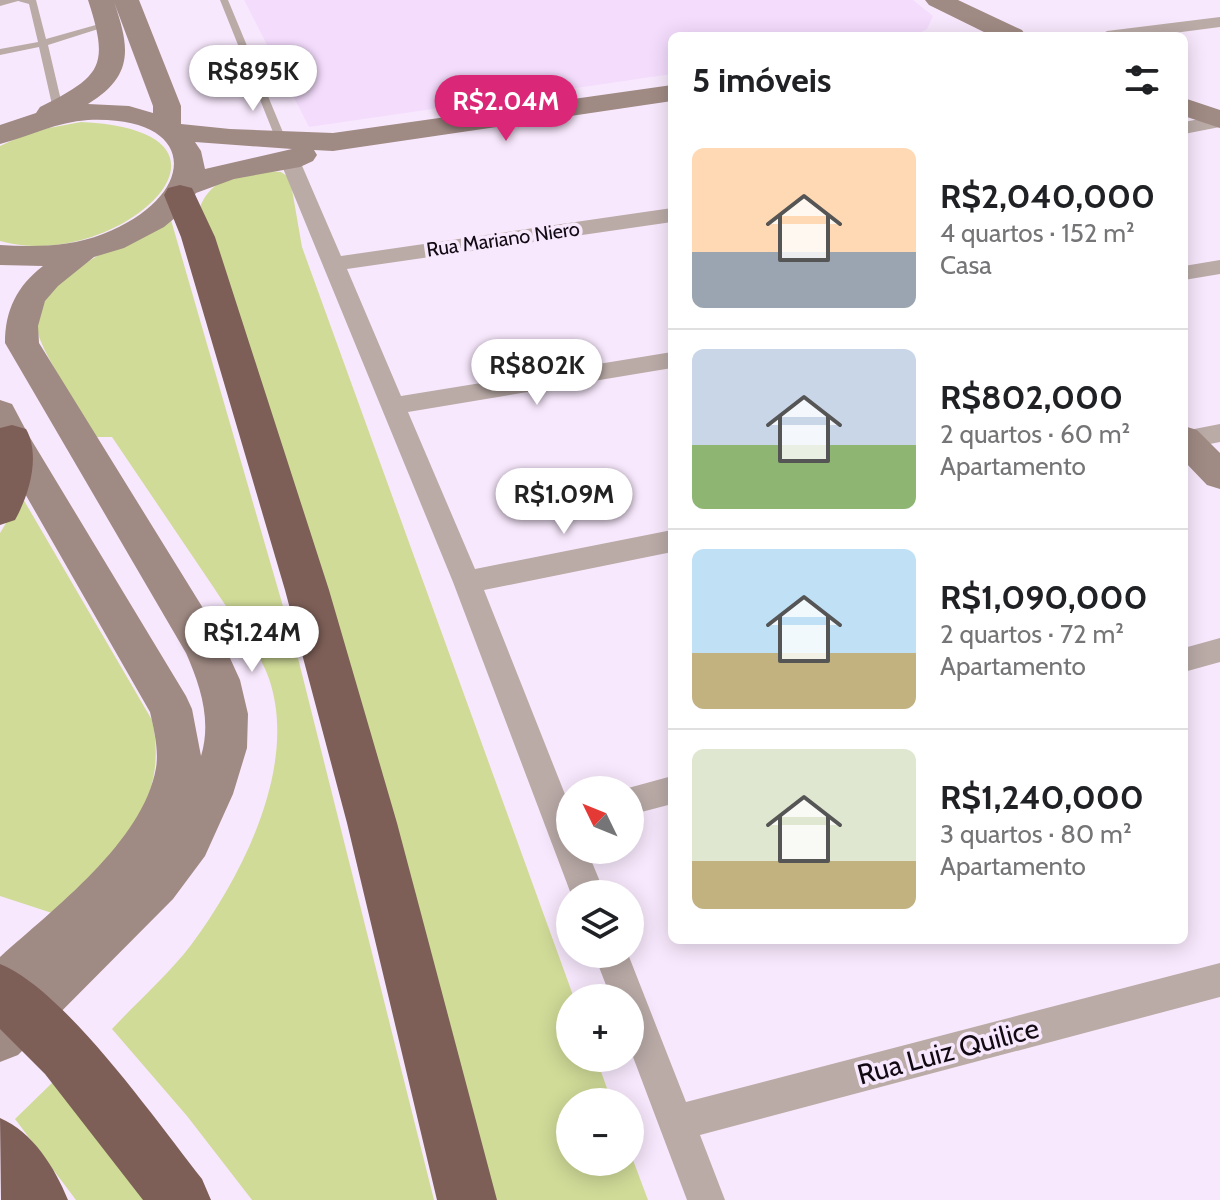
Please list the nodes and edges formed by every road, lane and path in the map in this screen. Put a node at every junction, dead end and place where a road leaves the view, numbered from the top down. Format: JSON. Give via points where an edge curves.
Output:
{"nodes":[{"id":1,"x":14,"y":0,"type":"edge"},
{"id":2,"x":22,"y":0,"type":"edge"},
{"id":3,"x":126,"y":0,"type":"edge"},
{"id":4,"x":224,"y":0,"type":"edge"},
{"id":5,"x":938,"y":0,"type":"edge"},
{"id":6,"x":0,"y":3,"type":"edge"},
{"id":7,"x":106,"y":12,"type":"edge"},
{"id":8,"x":1220,"y":22,"type":"edge"},
{"id":9,"x":1005,"y":32,"type":"edge"},
{"id":10,"x":1139,"y":32,"type":"edge"},
{"id":11,"x":44,"y":43,"type":"junction"},
{"id":12,"x":0,"y":52,"type":"edge"},
{"id":13,"x":668,"y":94,"type":"edge"},
{"id":14,"x":1188,"y":108,"type":"edge"},
{"id":15,"x":29,"y":120,"type":"edge"},
{"id":16,"x":1220,"y":121,"type":"edge"},
{"id":17,"x":1188,"y":127,"type":"edge"},
{"id":18,"x":169,"y":129,"type":"junction"},
{"id":19,"x":0,"y":135,"type":"edge"},
{"id":20,"x":286,"y":151,"type":"junction"},
{"id":21,"x":182,"y":191,"type":"junction"},
{"id":22,"x":668,"y":216,"type":"edge"},
{"id":23,"x":83,"y":251,"type":"junction"},
{"id":24,"x":0,"y":255,"type":"edge"},
{"id":25,"x":334,"y":264,"type":"junction"},
{"id":26,"x":1220,"y":267,"type":"edge"},
{"id":27,"x":1188,"y":272,"type":"edge"},
{"id":28,"x":668,"y":361,"type":"edge"},
{"id":29,"x":394,"y":406,"type":"junction"},
{"id":30,"x":6,"y":426,"type":"edge"},
{"id":31,"x":1193,"y":438,"type":"edge"},
{"id":32,"x":1220,"y":475,"type":"edge"},
{"id":33,"x":0,"y":509,"type":"edge"},
{"id":34,"x":668,"y":542,"type":"edge"},
{"id":35,"x":467,"y":582,"type":"junction"},
{"id":36,"x":1220,"y":650,"type":"edge"},
{"id":37,"x":1188,"y":659,"type":"edge"},
{"id":38,"x":668,"y":791,"type":"edge"},
{"id":39,"x":644,"y":797,"type":"edge"},
{"id":40,"x":556,"y":805,"type":"edge"},
{"id":41,"x":1220,"y":980,"type":"edge"},
{"id":42,"x":0,"y":991,"type":"edge"},
{"id":43,"x":0,"y":1037,"type":"edge"},
{"id":44,"x":644,"y":1039,"type":"edge"},
{"id":45,"x":676,"y":1123,"type":"junction"},
{"id":46,"x":0,"y":1148,"type":"edge"},
{"id":47,"x":38,"y":1200,"type":"edge"},
{"id":48,"x":181,"y":1200,"type":"edge"},
{"id":49,"x":467,"y":1200,"type":"edge"},
{"id":50,"x":706,"y":1200,"type":"edge"}],
"edges":[{"from":1,"to":6,"type":"lane"},
{"from":2,"to":11,"type":"lane","via":[[33,2]]},
{"from":3,"to":18,"type":"main road","via":[[167,106]]},
{"from":4,"to":20,"type":"lane"},
{"from":5,"to":9,"type":"main road"},
{"from":7,"to":11,"type":"lane"},
{"from":7,"to":15,"type":"main road","via":[[115,56],[104,80]]},
{"from":8,"to":10,"type":"street"},
{"from":11,"to":12,"type":"lane"},
{"from":11,"to":15,"type":"lane"},
{"from":13,"to":20,"type":"main road"},
{"from":14,"to":16,"type":"main road"},
{"from":15,"to":18,"type":"main road","via":[[79,112],[129,114]]},
{"from":15,"to":19,"type":"main road"},
{"from":16,"to":17,"type":"street"},
{"from":18,"to":20,"type":"main road"},
{"from":18,"to":21,"type":"main road","via":[[186,146],[190,169]]},
{"from":20,"to":21,"type":"main road"},
{"from":20,"to":25,"type":"street"},
{"from":21,"to":23,"type":"main road","via":[[158,218]]},
{"from":21,"to":49,"type":"highway","via":[[307,590]]},
{"from":22,"to":25,"type":"street","name":"Rua Mariano Niero"},
{"from":23,"to":24,"type":"main road","via":[[35,258]]},
{"from":23,"to":43,"type":"main road","via":[[41,283],[26,302],[22,343],[204,646],[227,714],[225,748],[189,841],[156,883]]},
{"from":25,"to":29,"type":"street"},
{"from":26,"to":27,"type":"street"},
{"from":28,"to":29,"type":"street"},
{"from":29,"to":35,"type":"street"},
{"from":30,"to":33,"type":"highway","via":[[9,494]]},
{"from":30,"to":42,"type":"main road","via":[[171,709],[178,770],[162,815],[126,869]]},
{"from":31,"to":32,"type":"main road"},
{"from":34,"to":35,"type":"street"},
{"from":35,"to":40,"type":"street"},
{"from":36,"to":37,"type":"street"},
{"from":38,"to":39,"type":"street"},
{"from":41,"to":45,"type":"street","name":"Rua Luiz Quilice"},
{"from":42,"to":48,"type":"highway","via":[[65,1054]]},
{"from":44,"to":45,"type":"street"},
{"from":45,"to":50,"type":"street"},
{"from":46,"to":47,"type":"highway"}]}
